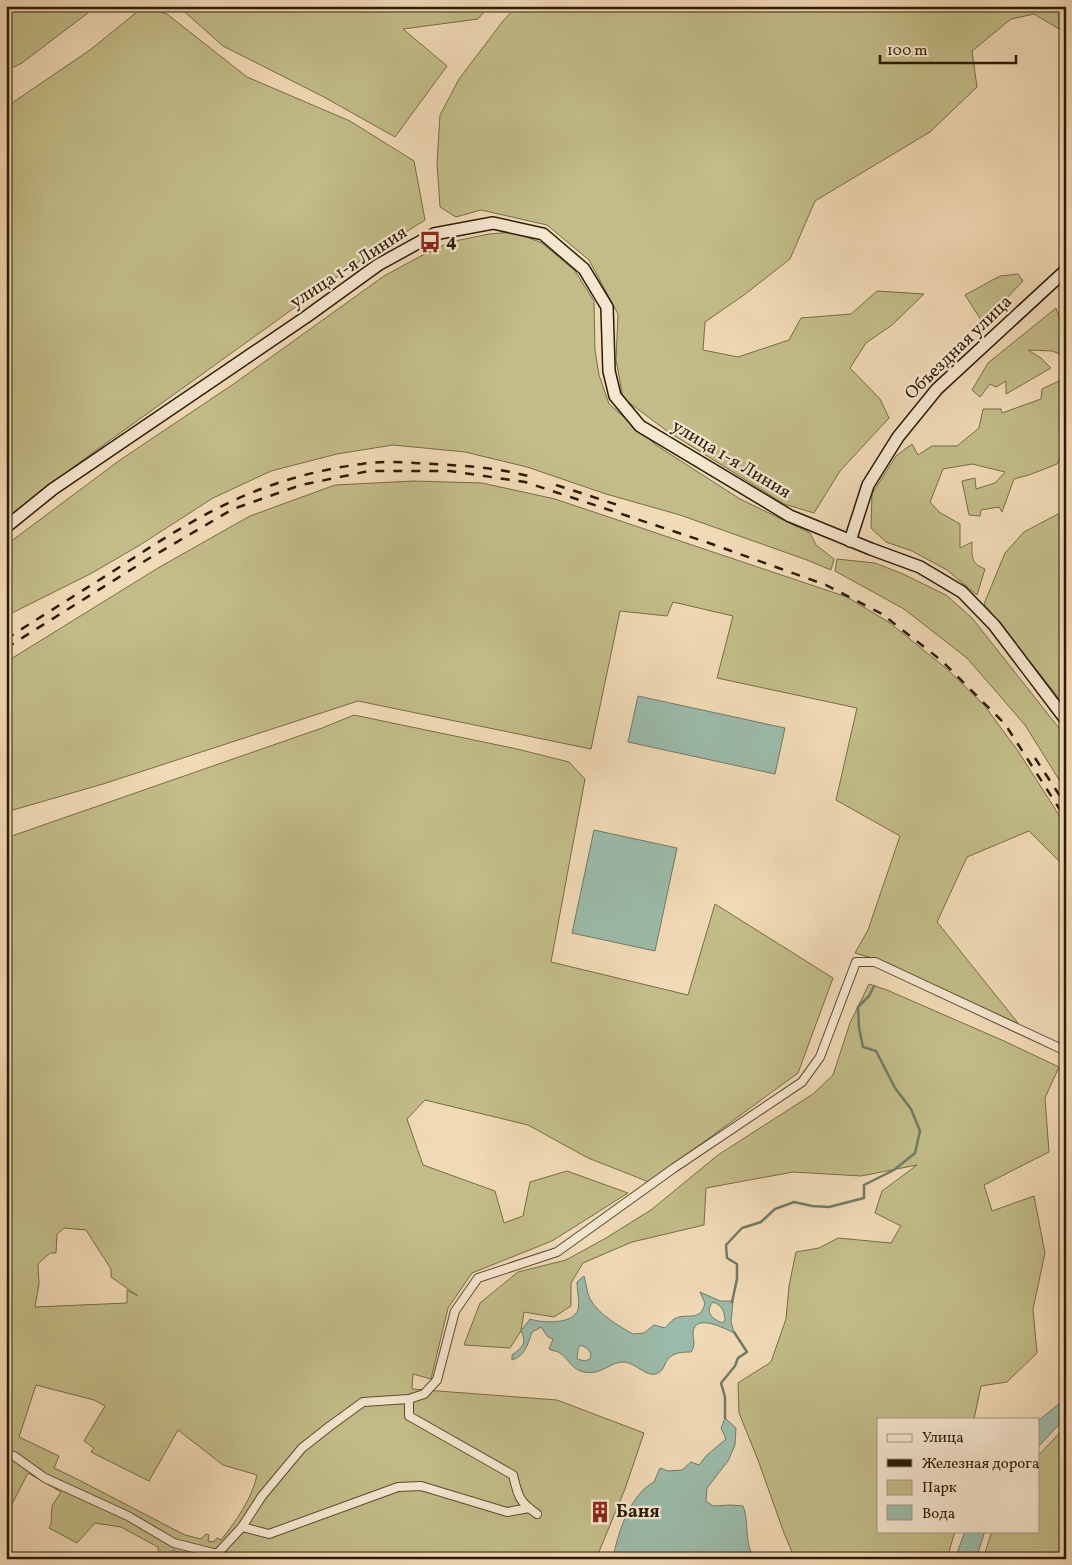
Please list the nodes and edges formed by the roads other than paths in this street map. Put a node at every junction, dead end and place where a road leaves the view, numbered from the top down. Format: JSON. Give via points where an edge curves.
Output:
{"nodes":[{"id":1,"x":1066,"y":270,"type":"edge"},
{"id":2,"x":6,"y":527,"type":"edge"},
{"id":3,"x":850,"y":541,"type":"junction"},
{"id":4,"x":1066,"y":720,"type":"edge"},
{"id":5,"x":1066,"y":1051,"type":"edge"},
{"id":6,"x":409,"y":1398,"type":"junction"},
{"id":7,"x":14,"y":1456,"type":"dead end"},
{"id":8,"x":529,"y":1508,"type":"junction"},
{"id":9,"x":538,"y":1514,"type":"dead end"},
{"id":10,"x":242,"y":1527,"type":"junction"},
{"id":11,"x":215,"y":1556,"type":"edge"}],
"edges":[{"from":1,"to":3,"type":"street","name":"Объездная улица","via":[[937,389],[898,436],[868,485]]},
{"from":2,"to":3,"type":"street","name":"улица 1-я Линия","via":[[53,488],[378,266],[434,234],[493,223],[543,234],[584,268],[607,307],[609,371],[615,396],[640,426],[790,516]]},
{"from":3,"to":4,"type":"street","name":"улица 1-я Линия","via":[[920,567],[962,592],[994,624]]},
{"from":5,"to":6,"type":"street","via":[[875,962],[856,962],[820,1057],[802,1082],[557,1252],[478,1278],[455,1311],[438,1380],[424,1394]]},
{"from":6,"to":8,"type":"street","via":[[409,1416],[513,1475],[519,1498]]},
{"from":6,"to":10,"type":"street","via":[[364,1402],[330,1426],[302,1448],[262,1496]]},
{"from":7,"to":11,"type":"street","via":[[45,1478],[128,1516],[174,1543]]},
{"from":8,"to":9,"type":"street"},
{"from":8,"to":10,"type":"street","via":[[507,1512],[421,1486],[398,1487],[269,1534]]},
{"from":10,"to":11,"type":"street"}]}
